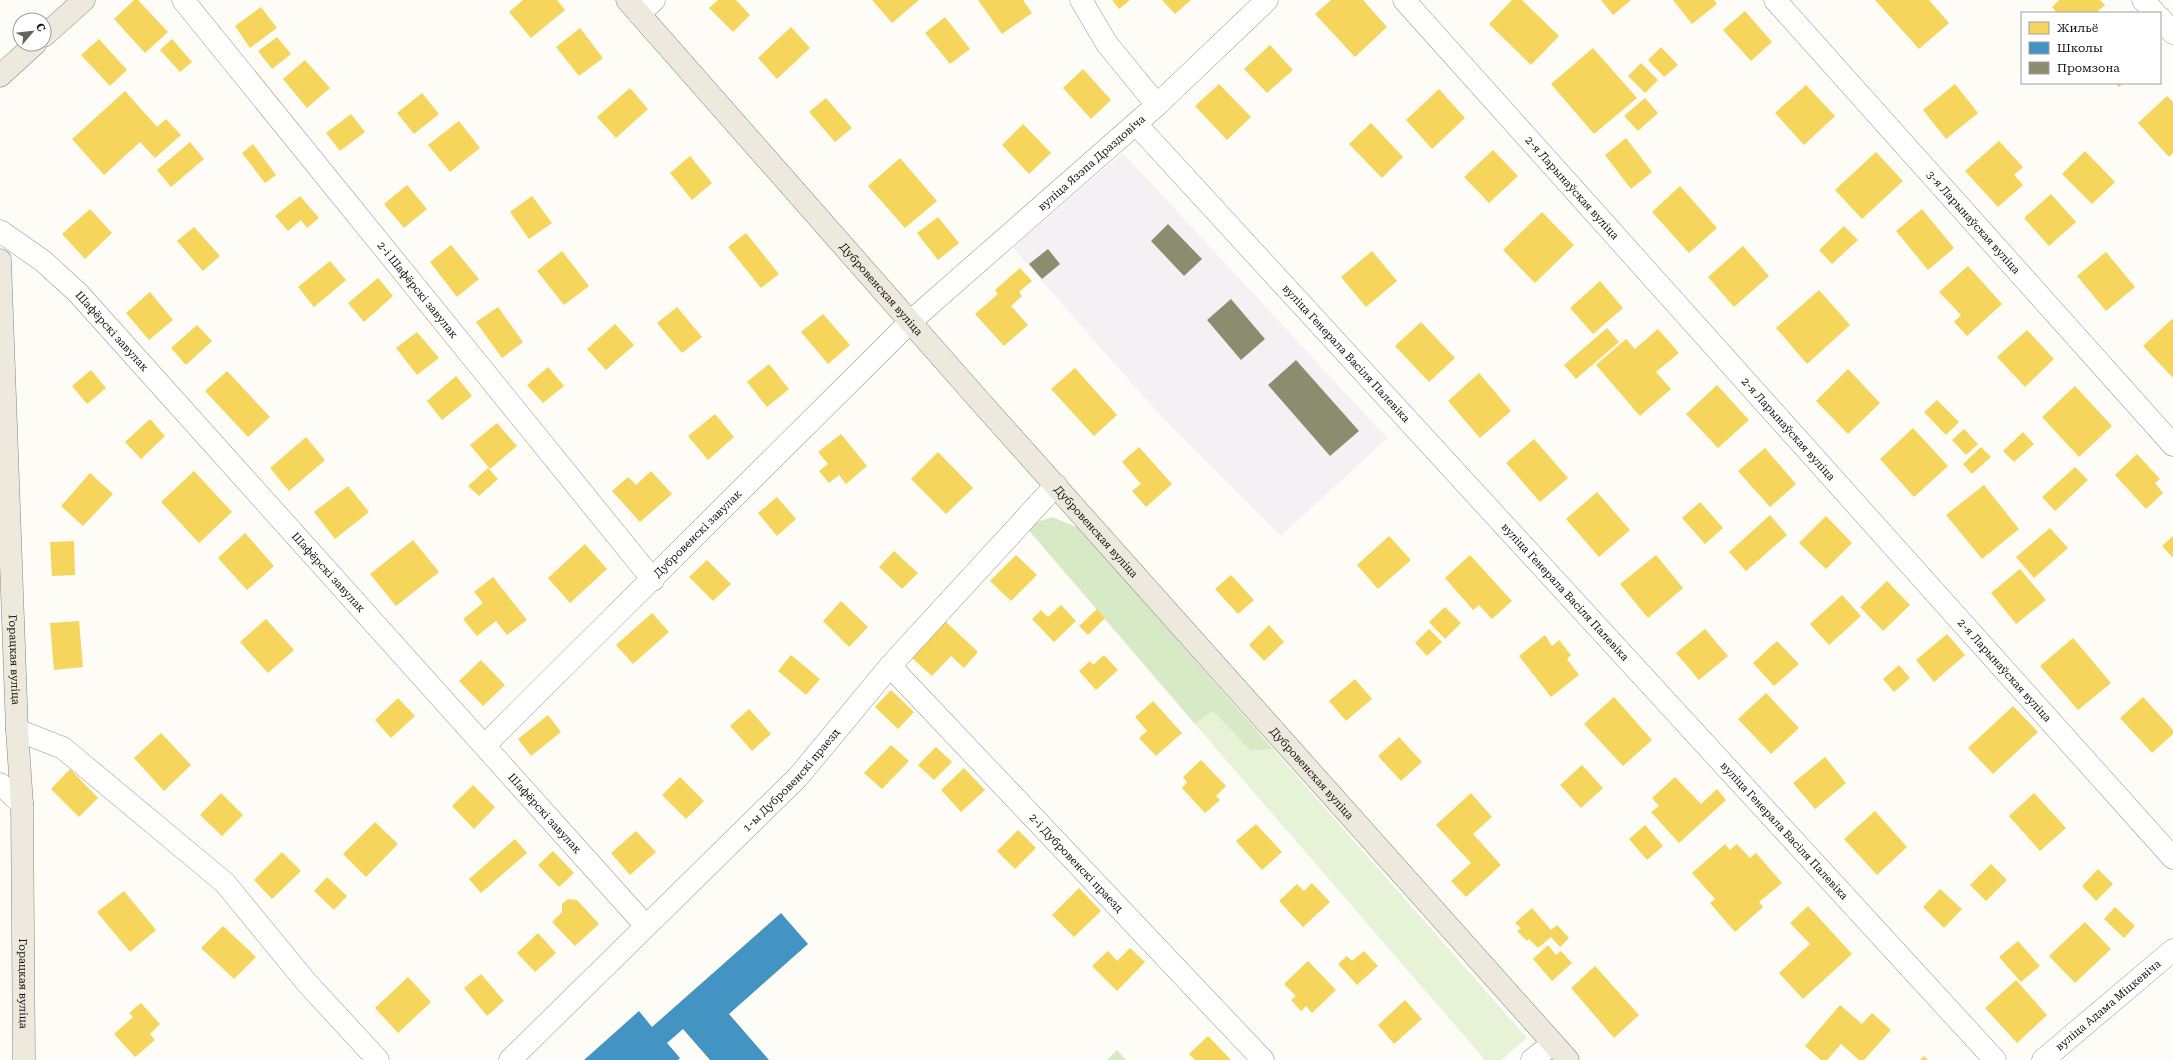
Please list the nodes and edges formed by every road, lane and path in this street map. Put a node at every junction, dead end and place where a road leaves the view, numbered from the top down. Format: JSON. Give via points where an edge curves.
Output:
{"nodes":[{"id":1,"x":84,"y":0,"type":"edge"},
{"id":2,"x":183,"y":0,"type":"edge"},
{"id":3,"x":1081,"y":0,"type":"edge"},
{"id":4,"x":1267,"y":0,"type":"edge"},
{"id":5,"x":1404,"y":0,"type":"edge"},
{"id":6,"x":1775,"y":0,"type":"edge"},
{"id":7,"x":2143,"y":0,"type":"edge"},
{"id":8,"x":640,"y":5,"type":"edge"},
{"id":9,"x":2154,"y":12,"type":"edge"},
{"id":10,"x":2161,"y":19,"type":"edge"},
{"id":11,"x":52,"y":29,"type":"edge"},
{"id":12,"x":2173,"y":33,"type":"edge"},
{"id":13,"x":26,"y":52,"type":"edge"},
{"id":14,"x":0,"y":76,"type":"edge"},
{"id":15,"x":1157,"y":105,"type":"junction"},
{"id":16,"x":1136,"y":124,"type":"junction"},
{"id":17,"x":0,"y":231,"type":"edge"},
{"id":18,"x":0,"y":260,"type":"edge"},
{"id":19,"x":911,"y":321,"type":"junction"},
{"id":20,"x":2173,"y":444,"type":"edge"},
{"id":21,"x":1056,"y":485,"type":"junction"},
{"id":22,"x":653,"y":580,"type":"junction"},
{"id":23,"x":890,"y":666,"type":"junction"},
{"id":24,"x":17,"y":730,"type":"junction"},
{"id":25,"x":485,"y":745,"type":"junction"},
{"id":26,"x":0,"y":784,"type":"edge"},
{"id":27,"x":22,"y":804,"type":"junction"},
{"id":28,"x":2173,"y":858,"type":"edge"},
{"id":29,"x":646,"y":926,"type":"junction"},
{"id":30,"x":2173,"y":950,"type":"edge"},
{"id":31,"x":1553,"y":1043,"type":"junction"},
{"id":32,"x":24,"y":1060,"type":"edge"},
{"id":33,"x":378,"y":1060,"type":"edge"},
{"id":34,"x":510,"y":1060,"type":"edge"},
{"id":35,"x":1262,"y":1060,"type":"edge"},
{"id":36,"x":1532,"y":1060,"type":"edge"},
{"id":37,"x":1568,"y":1060,"type":"edge"},
{"id":38,"x":1996,"y":1060,"type":"edge"},
{"id":39,"x":2043,"y":1060,"type":"edge"}],
"edges":[{"from":1,"to":11,"type":"main road"},
{"from":2,"to":22,"type":"street","name":"2-і Шафёрскі завулак"},
{"from":3,"to":15,"type":"street","via":[[1107,44]]},
{"from":4,"to":15,"type":"street","name":"вуліца Язэпа Драздовіча"},
{"from":5,"to":28,"type":"street","name":"2-я Ларынаўская вуліца"},
{"from":6,"to":20,"type":"street","name":"3-я Ларынаўская вуліца"},
{"from":7,"to":9,"type":"street"},
{"from":8,"to":19,"type":"main road","name":"Дубровенская вуліца"},
{"from":10,"to":12,"type":"street"},
{"from":13,"to":14,"type":"main road"},
{"from":15,"to":16,"type":"street","name":"вуліца Язэпа Драздовіча"},
{"from":16,"to":19,"type":"street","name":"вуліца Язэпа Драздовіча"},
{"from":16,"to":38,"type":"street","name":"вуліца Генерала Васіля Палевіка"},
{"from":17,"to":25,"type":"street","name":"Шафёрскі завулак","via":[[43,261],[78,292]]},
{"from":18,"to":24,"type":"main road","name":"Горацкая вуліца"},
{"from":19,"to":21,"type":"main road","name":"Дубровенская вуліца"},
{"from":19,"to":22,"type":"street","name":"Дубровенскі завулак"},
{"from":21,"to":23,"type":"street","name":"1-ы Дубровенскі праезд"},
{"from":21,"to":31,"type":"main road","name":"Дубровенская вуліца"},
{"from":22,"to":25,"type":"street","name":"Дубровенскі завулак"},
{"from":23,"to":29,"type":"street","name":"1-ы Дубровенскі праезд","via":[[798,777]]},
{"from":23,"to":35,"type":"street","name":"2-і Дубровенскі праезд"},
{"from":24,"to":27,"type":"main road","name":"Горацкая вуліца"},
{"from":24,"to":33,"type":"street","via":[[63,748],[225,883],[307,983]]},
{"from":25,"to":29,"type":"street","name":"Шафёрскі завулак"},
{"from":26,"to":27,"type":"street"},
{"from":27,"to":32,"type":"main road","name":"Горацкая вуліца"},
{"from":29,"to":34,"type":"street","name":"1-ы Дубровенскі праезд"},
{"from":30,"to":39,"type":"street","name":"вуліца Адама Міцкевіча"},
{"from":31,"to":36,"type":"street"},
{"from":31,"to":37,"type":"main road","name":"Дубровенская вуліца"}]}
